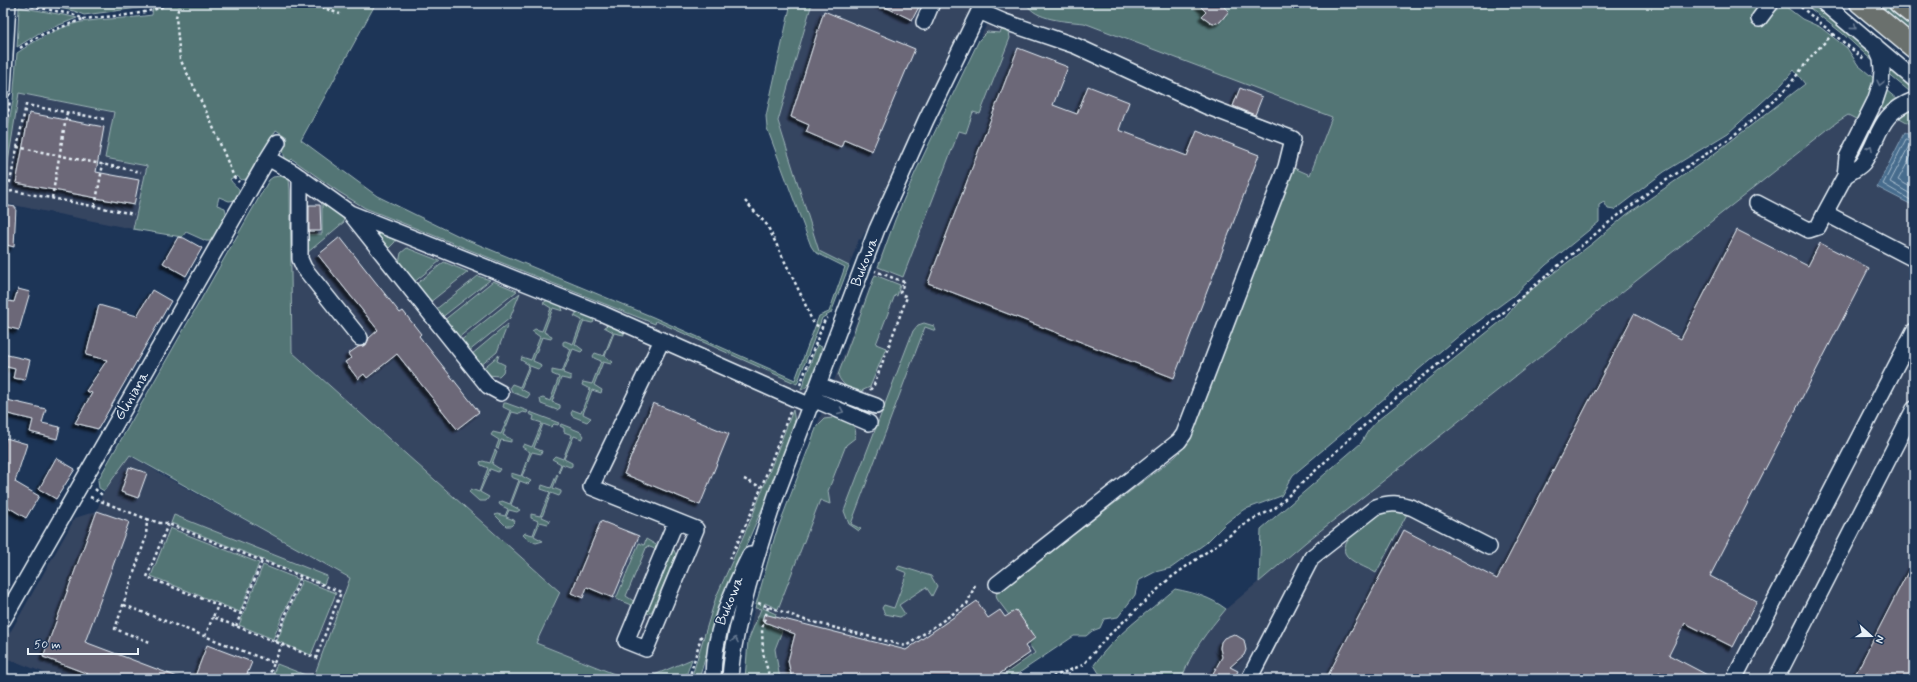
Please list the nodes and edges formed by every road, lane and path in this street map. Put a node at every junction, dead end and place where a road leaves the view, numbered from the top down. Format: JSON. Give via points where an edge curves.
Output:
{"nodes":[{"id":1,"x":8,"y":3,"type":"edge"},
{"id":2,"x":15,"y":3,"type":"edge"},
{"id":3,"x":170,"y":3,"type":"edge"},
{"id":4,"x":180,"y":3,"type":"edge"},
{"id":5,"x":310,"y":3,"type":"edge"},
{"id":6,"x":932,"y":3,"type":"edge"},
{"id":7,"x":1771,"y":3,"type":"edge"},
{"id":8,"x":1796,"y":3,"type":"edge"},
{"id":9,"x":1824,"y":3,"type":"edge"},
{"id":10,"x":1860,"y":3,"type":"edge"},
{"id":11,"x":1899,"y":3,"type":"edge"},
{"id":12,"x":981,"y":7,"type":"edge"},
{"id":13,"x":340,"y":14,"type":"dead end"},
{"id":14,"x":1914,"y":15,"type":"edge"},
{"id":15,"x":83,"y":19,"type":"junction"},
{"id":16,"x":1759,"y":19,"type":"dead end"},
{"id":17,"x":924,"y":22,"type":"dead end"},
{"id":18,"x":1834,"y":33,"type":"junction"},
{"id":19,"x":1875,"y":45,"type":"junction"},
{"id":20,"x":1914,"y":48,"type":"edge"},
{"id":21,"x":14,"y":52,"type":"dead end"},
{"id":22,"x":1882,"y":75,"type":"junction"},
{"id":23,"x":1914,"y":79,"type":"edge"},
{"id":24,"x":3,"y":90,"type":"edge"},
{"id":25,"x":1914,"y":100,"type":"edge"},
{"id":26,"x":67,"y":112,"type":"junction"},
{"id":27,"x":104,"y":119,"type":"dead end"},
{"id":28,"x":278,"y":142,"type":"dead end"},
{"id":29,"x":17,"y":147,"type":"junction"},
{"id":30,"x":59,"y":156,"type":"junction"},
{"id":31,"x":268,"y":158,"type":"junction"},
{"id":32,"x":103,"y":164,"type":"junction"},
{"id":33,"x":141,"y":172,"type":"dead end"},
{"id":34,"x":1845,"y":176,"type":"junction"},
{"id":35,"x":300,"y":177,"type":"junction"},
{"id":36,"x":250,"y":188,"type":"junction"},
{"id":37,"x":3,"y":192,"type":"edge"},
{"id":38,"x":52,"y":198,"type":"junction"},
{"id":39,"x":745,"y":201,"type":"dead end"},
{"id":40,"x":1757,"y":202,"type":"dead end"},
{"id":41,"x":95,"y":206,"type":"junction"},
{"id":42,"x":350,"y":213,"type":"junction"},
{"id":43,"x":1825,"y":213,"type":"junction"},
{"id":44,"x":134,"y":214,"type":"dead end"},
{"id":45,"x":1914,"y":259,"type":"edge"},
{"id":46,"x":904,"y":282,"type":"dead end"},
{"id":47,"x":829,"y":318,"type":"dead end"},
{"id":48,"x":822,"y":328,"type":"junction"},
{"id":49,"x":1914,"y":331,"type":"edge"},
{"id":50,"x":360,"y":338,"type":"dead end"},
{"id":51,"x":662,"y":340,"type":"junction"},
{"id":52,"x":866,"y":392,"type":"dead end"},
{"id":53,"x":501,"y":393,"type":"dead end"},
{"id":54,"x":814,"y":397,"type":"junction"},
{"id":55,"x":795,"y":399,"type":"junction"},
{"id":56,"x":876,"y":406,"type":"dead end"},
{"id":57,"x":1914,"y":409,"type":"edge"},
{"id":58,"x":869,"y":422,"type":"dead end"},
{"id":59,"x":744,"y":479,"type":"dead end"},
{"id":60,"x":761,"y":487,"type":"junction"},
{"id":61,"x":77,"y":491,"type":"junction"},
{"id":62,"x":147,"y":519,"type":"junction"},
{"id":63,"x":676,"y":521,"type":"junction"},
{"id":64,"x":168,"y":524,"type":"junction"},
{"id":65,"x":764,"y":528,"type":"junction"},
{"id":66,"x":1489,"y":547,"type":"dead end"},
{"id":67,"x":262,"y":561,"type":"junction"},
{"id":68,"x":728,"y":564,"type":"dead end"},
{"id":69,"x":301,"y":576,"type":"junction"},
{"id":70,"x":998,"y":584,"type":"dead end"},
{"id":71,"x":975,"y":585,"type":"dead end"},
{"id":72,"x":754,"y":602,"type":"dead end"},
{"id":73,"x":124,"y":605,"type":"junction"},
{"id":74,"x":218,"y":605,"type":"junction"},
{"id":75,"x":768,"y":607,"type":"junction"},
{"id":76,"x":241,"y":614,"type":"junction"},
{"id":77,"x":213,"y":617,"type":"junction"},
{"id":78,"x":3,"y":620,"type":"edge"},
{"id":79,"x":236,"y":626,"type":"junction"},
{"id":80,"x":711,"y":630,"type":"junction"},
{"id":81,"x":205,"y":636,"type":"junction"},
{"id":82,"x":150,"y":642,"type":"dead end"},
{"id":83,"x":275,"y":642,"type":"junction"},
{"id":84,"x":282,"y":645,"type":"junction"},
{"id":85,"x":274,"y":663,"type":"junction"},
{"id":86,"x":268,"y":679,"type":"edge"},
{"id":87,"x":689,"y":679,"type":"edge"},
{"id":88,"x":703,"y":679,"type":"edge"},
{"id":89,"x":712,"y":679,"type":"edge"},
{"id":90,"x":730,"y":679,"type":"edge"},
{"id":91,"x":770,"y":679,"type":"edge"},
{"id":92,"x":1047,"y":679,"type":"edge"},
{"id":93,"x":1249,"y":679,"type":"edge"},
{"id":94,"x":1734,"y":679,"type":"edge"},
{"id":95,"x":1776,"y":679,"type":"edge"}],
"edges":[{"from":1,"to":24,"type":"street"},
{"from":2,"to":15,"type":"path"},
{"from":3,"to":15,"type":"path","via":[[138,13]]},
{"from":4,"to":36,"type":"path","via":[[176,17],[180,59],[208,115],[234,177],[239,183]]},
{"from":5,"to":13,"type":"path"},
{"from":6,"to":17,"type":"street"},
{"from":7,"to":16,"type":"street"},
{"from":8,"to":18,"type":"path"},
{"from":9,"to":19,"type":"street","one_way":true},
{"from":10,"to":20,"type":"main road"},
{"from":11,"to":14,"type":"main road"},
{"from":12,"to":54,"type":"street","name":"Bukowa","via":[[919,134],[877,229]]},
{"from":12,"to":70,"type":"street","via":[[1002,21],[1076,46],[1206,106],[1293,139],[1286,167],[1181,438]]},
{"from":15,"to":21,"type":"path","via":[[41,35]]},
{"from":18,"to":22,"type":"path"},
{"from":18,"to":92,"type":"path","via":[[1813,54],[1787,88],[1756,117],[1729,139],[1653,189],[1607,224],[1504,312],[1391,402],[1274,509],[1251,520],[1169,579],[1106,637],[1083,665]]},
{"from":19,"to":22,"type":"street","via":[[1881,59]]},
{"from":19,"to":23,"type":"street"},
{"from":22,"to":34,"type":"street","one_way":true,"via":[[1875,101],[1847,157]]},
{"from":34,"to":25,"type":"street","one_way":true,"via":[[1862,164],[1879,130],[1893,111]]},
{"from":26,"to":27,"type":"path"},
{"from":26,"to":29,"type":"path","via":[[26,105]]},
{"from":26,"to":30,"type":"path"},
{"from":28,"to":31,"type":"street","name":"Gliniana"},
{"from":29,"to":30,"type":"path"},
{"from":29,"to":37,"type":"path","via":[[10,182]]},
{"from":30,"to":32,"type":"path"},
{"from":30,"to":38,"type":"path"},
{"from":31,"to":35,"type":"street"},
{"from":31,"to":36,"type":"street","name":"Gliniana"},
{"from":32,"to":33,"type":"path"},
{"from":32,"to":41,"type":"path"},
{"from":34,"to":43,"type":"street"},
{"from":35,"to":42,"type":"street"},
{"from":35,"to":50,"type":"street","via":[[300,259],[304,268]]},
{"from":36,"to":61,"type":"street","name":"Gliniana"},
{"from":37,"to":38,"type":"path","via":[[14,191]]},
{"from":38,"to":41,"type":"path"},
{"from":39,"to":48,"type":"path","via":[[766,225],[814,324]]},
{"from":40,"to":43,"type":"street","via":[[1809,230],[1818,227]]},
{"from":41,"to":44,"type":"path"},
{"from":42,"to":51,"type":"street"},
{"from":42,"to":53,"type":"street","via":[[488,386]]},
{"from":43,"to":45,"type":"street"},
{"from":46,"to":52,"type":"path","via":[[900,293],[908,297],[874,385]]},
{"from":47,"to":48,"type":"path","via":[[825,319]]},
{"from":48,"to":55,"type":"path"},
{"from":49,"to":94,"type":"street"},
{"from":51,"to":55,"type":"street"},
{"from":51,"to":63,"type":"street","via":[[591,487]]},
{"from":54,"to":55,"type":"street"},
{"from":54,"to":56,"type":"street"},
{"from":54,"to":58,"type":"street","one_way":true},
{"from":54,"to":65,"type":"street","name":"Bukowa"},
{"from":55,"to":60,"type":"path"},
{"from":57,"to":95,"type":"street"},
{"from":59,"to":60,"type":"path"},
{"from":60,"to":68,"type":"path"},
{"from":61,"to":62,"type":"path"},
{"from":61,"to":78,"type":"street","name":"Gliniana"},
{"from":62,"to":64,"type":"path"},
{"from":62,"to":73,"type":"path","via":[[146,537]]},
{"from":63,"to":63,"type":"street","via":[[696,529],[646,649],[626,641]]},
{"from":64,"to":67,"type":"path"},
{"from":64,"to":74,"type":"path","via":[[147,577]]},
{"from":65,"to":80,"type":"street","name":"Bukowa"},
{"from":90,"to":65,"type":"street","name":"Bukowa","one_way":true,"via":[[738,628]]},
{"from":66,"to":93,"type":"street","via":[[1400,503],[1386,503],[1376,507],[1312,557]]},
{"from":67,"to":69,"type":"path"},
{"from":67,"to":76,"type":"path"},
{"from":69,"to":83,"type":"path"},
{"from":69,"to":84,"type":"path","via":[[341,592],[316,658]]},
{"from":71,"to":75,"type":"path","via":[[967,604],[906,646],[805,620]]},
{"from":72,"to":75,"type":"path"},
{"from":73,"to":81,"type":"path"},
{"from":73,"to":82,"type":"path","via":[[115,629]]},
{"from":74,"to":76,"type":"path"},
{"from":74,"to":77,"type":"path"},
{"from":75,"to":91,"type":"path","via":[[762,629],[763,652]]},
{"from":76,"to":79,"type":"path"},
{"from":77,"to":79,"type":"path"},
{"from":77,"to":81,"type":"path"},
{"from":79,"to":83,"type":"path"},
{"from":80,"to":87,"type":"path"},
{"from":80,"to":88,"type":"street"},
{"from":80,"to":89,"type":"street","name":"Bukowa"},
{"from":81,"to":85,"type":"path"},
{"from":83,"to":84,"type":"path"},
{"from":84,"to":85,"type":"path"},
{"from":85,"to":86,"type":"path"}]}
